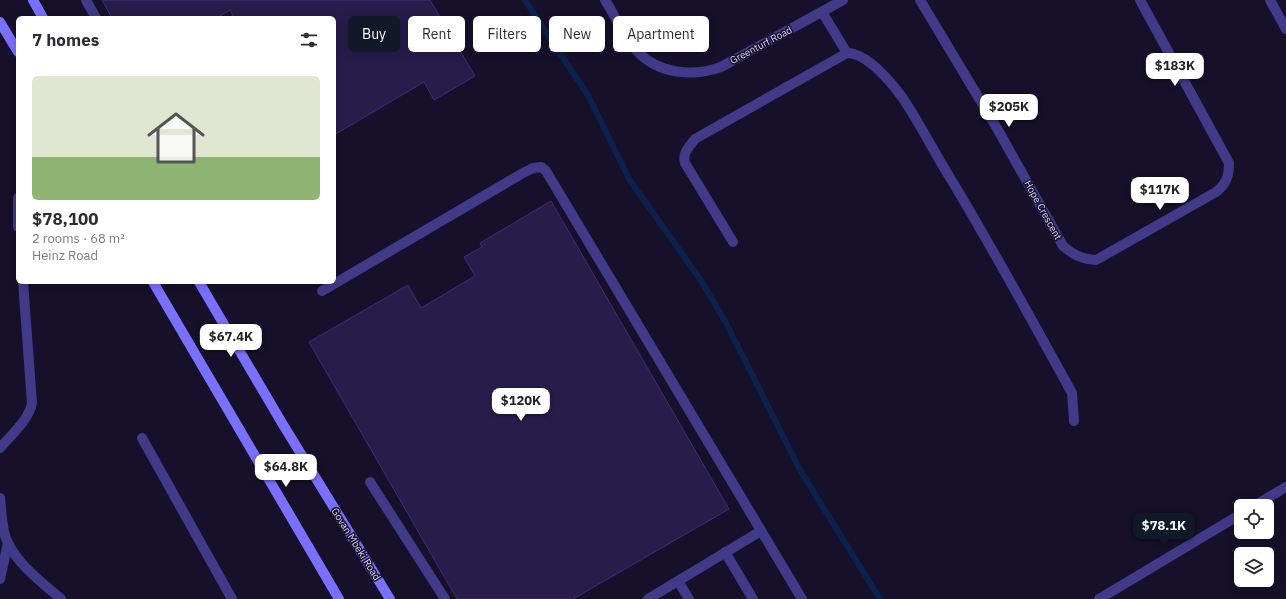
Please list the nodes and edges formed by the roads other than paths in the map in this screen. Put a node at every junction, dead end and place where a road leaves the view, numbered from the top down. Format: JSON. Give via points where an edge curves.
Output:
{"nodes":[{"id":1,"x":32,"y":0,"type":"edge"},
{"id":2,"x":86,"y":0,"type":"edge"},
{"id":3,"x":605,"y":0,"type":"edge"},
{"id":4,"x":843,"y":0,"type":"edge"},
{"id":5,"x":920,"y":0,"type":"edge"},
{"id":6,"x":1140,"y":0,"type":"edge"},
{"id":7,"x":1270,"y":0,"type":"edge"},
{"id":8,"x":822,"y":12,"type":"junction"},
{"id":9,"x":42,"y":16,"type":"edge"},
{"id":10,"x":95,"y":16,"type":"edge"},
{"id":11,"x":0,"y":22,"type":"edge"},
{"id":12,"x":1286,"y":29,"type":"edge"},
{"id":13,"x":16,"y":49,"type":"edge"},
{"id":14,"x":847,"y":54,"type":"junction"},
{"id":15,"x":732,"y":242,"type":"dead end"},
{"id":16,"x":336,"y":283,"type":"edge"},
{"id":17,"x":23,"y":284,"type":"edge"},
{"id":18,"x":154,"y":284,"type":"edge"},
{"id":19,"x":199,"y":284,"type":"edge"},
{"id":20,"x":334,"y":284,"type":"edge"},
{"id":21,"x":322,"y":291,"type":"dead end"},
{"id":22,"x":1074,"y":421,"type":"dead end"},
{"id":23,"x":142,"y":438,"type":"dead end"},
{"id":24,"x":0,"y":448,"type":"edge"},
{"id":25,"x":370,"y":482,"type":"dead end"},
{"id":26,"x":1286,"y":487,"type":"edge"},
{"id":27,"x":0,"y":498,"type":"edge"},
{"id":28,"x":1266,"y":499,"type":"edge"},
{"id":29,"x":1234,"y":518,"type":"edge"},
{"id":30,"x":760,"y":530,"type":"junction"},
{"id":31,"x":8,"y":543,"type":"junction"},
{"id":32,"x":725,"y":552,"type":"junction"},
{"id":33,"x":0,"y":579,"type":"edge"},
{"id":34,"x":678,"y":581,"type":"junction"},
{"id":35,"x":61,"y":599,"type":"edge"},
{"id":36,"x":232,"y":599,"type":"edge"},
{"id":37,"x":339,"y":599,"type":"edge"},
{"id":38,"x":390,"y":599,"type":"edge"},
{"id":39,"x":445,"y":599,"type":"edge"},
{"id":40,"x":648,"y":599,"type":"edge"},
{"id":41,"x":689,"y":599,"type":"edge"},
{"id":42,"x":753,"y":599,"type":"edge"},
{"id":43,"x":802,"y":599,"type":"edge"},
{"id":44,"x":1099,"y":599,"type":"edge"}],
"edges":[{"from":1,"to":9,"type":"main road"},
{"from":2,"to":10,"type":"street"},
{"from":3,"to":8,"type":"street","name":"Greenturf Road","via":[[638,52],[662,67],[674,71],[699,73],[721,67]]},
{"from":4,"to":8,"type":"street","name":"Greenturf Road"},
{"from":5,"to":6,"type":"street","name":"Hope Crescent","via":[[998,130],[1063,246],[1080,258],[1096,260],[1216,192],[1227,181],[1228,176],[1229,164]]},
{"from":7,"to":12,"type":"street"},
{"from":8,"to":14,"type":"street"},
{"from":11,"to":13,"type":"main road"},
{"from":14,"to":15,"type":"street","via":[[695,140],[687,150],[684,155],[685,163]]},
{"from":14,"to":22,"type":"street","via":[[854,53],[871,64],[902,97],[986,238],[1072,393]]},
{"from":16,"to":30,"type":"street","via":[[523,173],[541,167],[546,171]]},
{"from":17,"to":24,"type":"street","via":[[32,403],[20,425]]},
{"from":18,"to":37,"type":"main road"},
{"from":19,"to":38,"type":"main road","name":"Govan Mbeki Road"},
{"from":20,"to":21,"type":"street"},
{"from":23,"to":36,"type":"street"},
{"from":25,"to":39,"type":"street"},
{"from":26,"to":28,"type":"street"},
{"from":27,"to":31,"type":"street"},
{"from":29,"to":44,"type":"street"},
{"from":30,"to":32,"type":"street"},
{"from":30,"to":43,"type":"street"},
{"from":31,"to":33,"type":"street"},
{"from":31,"to":35,"type":"street","via":[[18,558]]},
{"from":32,"to":34,"type":"street"},
{"from":32,"to":42,"type":"street"},
{"from":34,"to":40,"type":"street"},
{"from":34,"to":41,"type":"street"}]}
